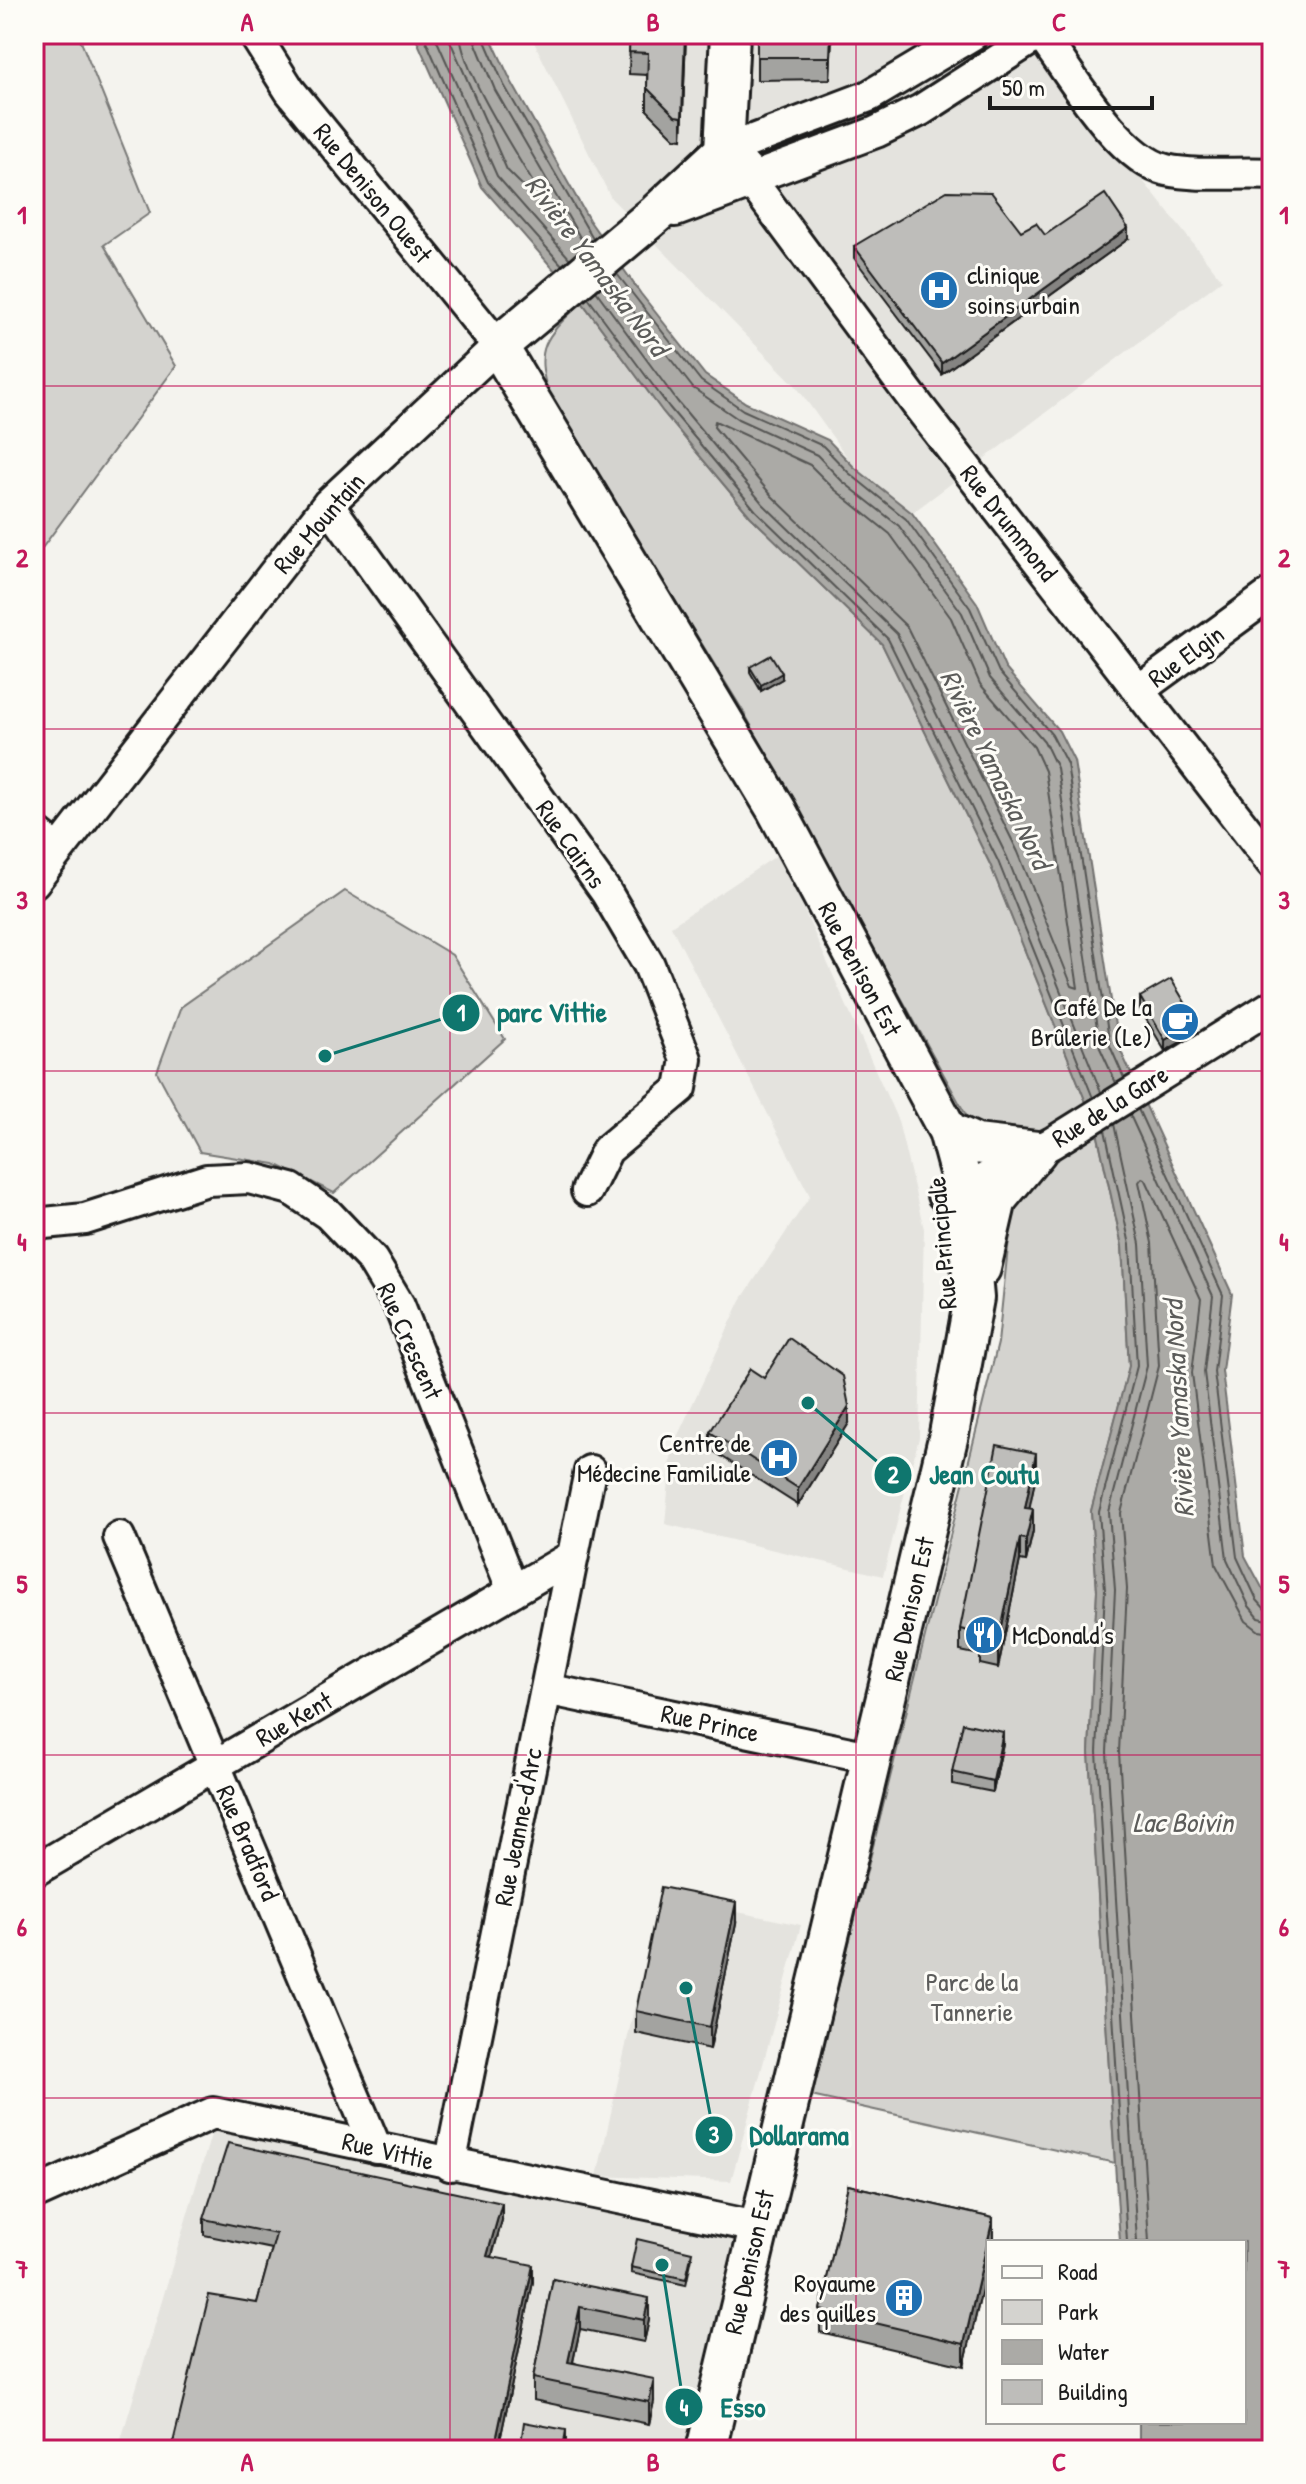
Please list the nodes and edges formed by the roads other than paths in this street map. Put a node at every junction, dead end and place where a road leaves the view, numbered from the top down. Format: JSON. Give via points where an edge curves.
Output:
{"nodes":[{"id":1,"x":254,"y":34,"type":"edge"},
{"id":2,"x":730,"y":34,"type":"edge"},
{"id":3,"x":973,"y":34,"type":"edge"},
{"id":4,"x":1040,"y":34,"type":"edge"},
{"id":5,"x":724,"y":151,"type":"junction"},
{"id":6,"x":1272,"y":174,"type":"edge"},
{"id":7,"x":750,"y":179,"type":"junction"},
{"id":8,"x":657,"y":213,"type":"junction"},
{"id":9,"x":498,"y":346,"type":"junction"},
{"id":10,"x":328,"y":504,"type":"junction"},
{"id":11,"x":1272,"y":593,"type":"edge"},
{"id":12,"x":1139,"y":690,"type":"junction"},
{"id":13,"x":34,"y":831,"type":"edge"},
{"id":14,"x":58,"y":850,"type":"junction"},
{"id":15,"x":1272,"y":863,"type":"edge"},
{"id":16,"x":34,"y":882,"type":"edge"},
{"id":17,"x":1272,"y":1006,"type":"edge"},
{"id":18,"x":893,"y":1031,"type":"junction"},
{"id":19,"x":948,"y":1131,"type":"junction"},
{"id":20,"x":1044,"y":1147,"type":"junction"},
{"id":21,"x":587,"y":1191,"type":"dead end"},
{"id":22,"x":954,"y":1193,"type":"junction"},
{"id":23,"x":34,"y":1224,"type":"edge"},
{"id":24,"x":974,"y":1298,"type":"junction"},
{"id":25,"x":952,"y":1414,"type":"junction"},
{"id":26,"x":590,"y":1471,"type":"dead end"},
{"id":27,"x":119,"y":1537,"type":"dead end"},
{"id":28,"x":573,"y":1556,"type":"junction"},
{"id":29,"x":513,"y":1591,"type":"junction"},
{"id":30,"x":546,"y":1689,"type":"junction"},
{"id":31,"x":874,"y":1758,"type":"junction"},
{"id":32,"x":215,"y":1765,"type":"junction"},
{"id":33,"x":34,"y":1871,"type":"edge"},
{"id":34,"x":376,"y":2148,"type":"junction"},
{"id":35,"x":450,"y":2165,"type":"junction"},
{"id":36,"x":34,"y":2194,"type":"edge"},
{"id":37,"x":757,"y":2227,"type":"junction"},
{"id":38,"x":706,"y":2450,"type":"edge"}],
"edges":[{"from":1,"to":9,"type":"street","name":"Rue Denison Ouest","via":[[290,91]]},
{"from":2,"to":5,"type":"main road"},
{"from":3,"to":5,"type":"street","via":[[869,96]]},
{"from":4,"to":6,"type":"street","via":[[1139,158],[1166,170]]},
{"from":4,"to":7,"type":"street","via":[[921,110]]},
{"from":5,"to":7,"type":"main road"},
{"from":5,"to":8,"type":"main road","name":"Rue Mountain"},
{"from":7,"to":8,"type":"main road","name":"Rue Mountain"},
{"from":7,"to":12,"type":"street","name":"Rue Drummond"},
{"from":8,"to":9,"type":"main road","name":"Rue Mountain"},
{"from":9,"to":10,"type":"street","name":"Rue Mountain"},
{"from":9,"to":18,"type":"main road","name":"Rue Denison Est","via":[[776,809]]},
{"from":10,"to":14,"type":"street","name":"Rue Mountain"},
{"from":10,"to":21,"type":"street","name":"Rue Cairns","via":[[606,892],[649,965],[686,1059],[681,1088],[607,1150]]},
{"from":11,"to":12,"type":"street","name":"Rue Elgin"},
{"from":12,"to":15,"type":"street","name":"Rue Drummond"},
{"from":13,"to":14,"type":"street"},
{"from":14,"to":16,"type":"street","name":"Rue Mountain"},
{"from":17,"to":20,"type":"street","name":"Rue de la Gare"},
{"from":18,"to":19,"type":"main road","name":"Rue Denison Est"},
{"from":18,"to":22,"type":"main road","name":"Rue Principale"},
{"from":19,"to":20,"type":"main road","via":[[976,1144]]},
{"from":19,"to":22,"type":"main road","name":"Rue Denison Est"},
{"from":20,"to":22,"type":"street","name":"Rue de la Gare"},
{"from":20,"to":24,"type":"main road","via":[[997,1199]]},
{"from":22,"to":24,"type":"main road","name":"Rue Denison Est"},
{"from":22,"to":25,"type":"main road","name":"Rue Principale"},
{"from":23,"to":29,"type":"street","name":"Rue Crescent","via":[[85,1219],[207,1180],[249,1178],[291,1189],[328,1214],[372,1260],[399,1305]]},
{"from":24,"to":25,"type":"main road","name":"Rue Denison Est"},
{"from":25,"to":31,"type":"main road","name":"Rue Denison Est"},
{"from":26,"to":28,"type":"street"},
{"from":27,"to":32,"type":"street","name":"Rue Bradford"},
{"from":28,"to":29,"type":"street"},
{"from":28,"to":30,"type":"street","name":"Rue Jeanne-d'Arc"},
{"from":29,"to":32,"type":"street","name":"Rue Kent"},
{"from":30,"to":31,"type":"street","name":"Rue Prince"},
{"from":30,"to":35,"type":"street","name":"Rue Jeanne-d'Arc"},
{"from":31,"to":37,"type":"main road","name":"Rue Denison Est"},
{"from":32,"to":33,"type":"street","name":"Rue Kent"},
{"from":32,"to":34,"type":"street","name":"Rue Bradford"},
{"from":34,"to":35,"type":"street","name":"Rue Vittie"},
{"from":34,"to":36,"type":"street","name":"Rue Vittie","via":[[213,2113]]},
{"from":35,"to":37,"type":"street","name":"Rue Vittie"},
{"from":37,"to":38,"type":"main road","name":"Rue Denison Est"}]}
